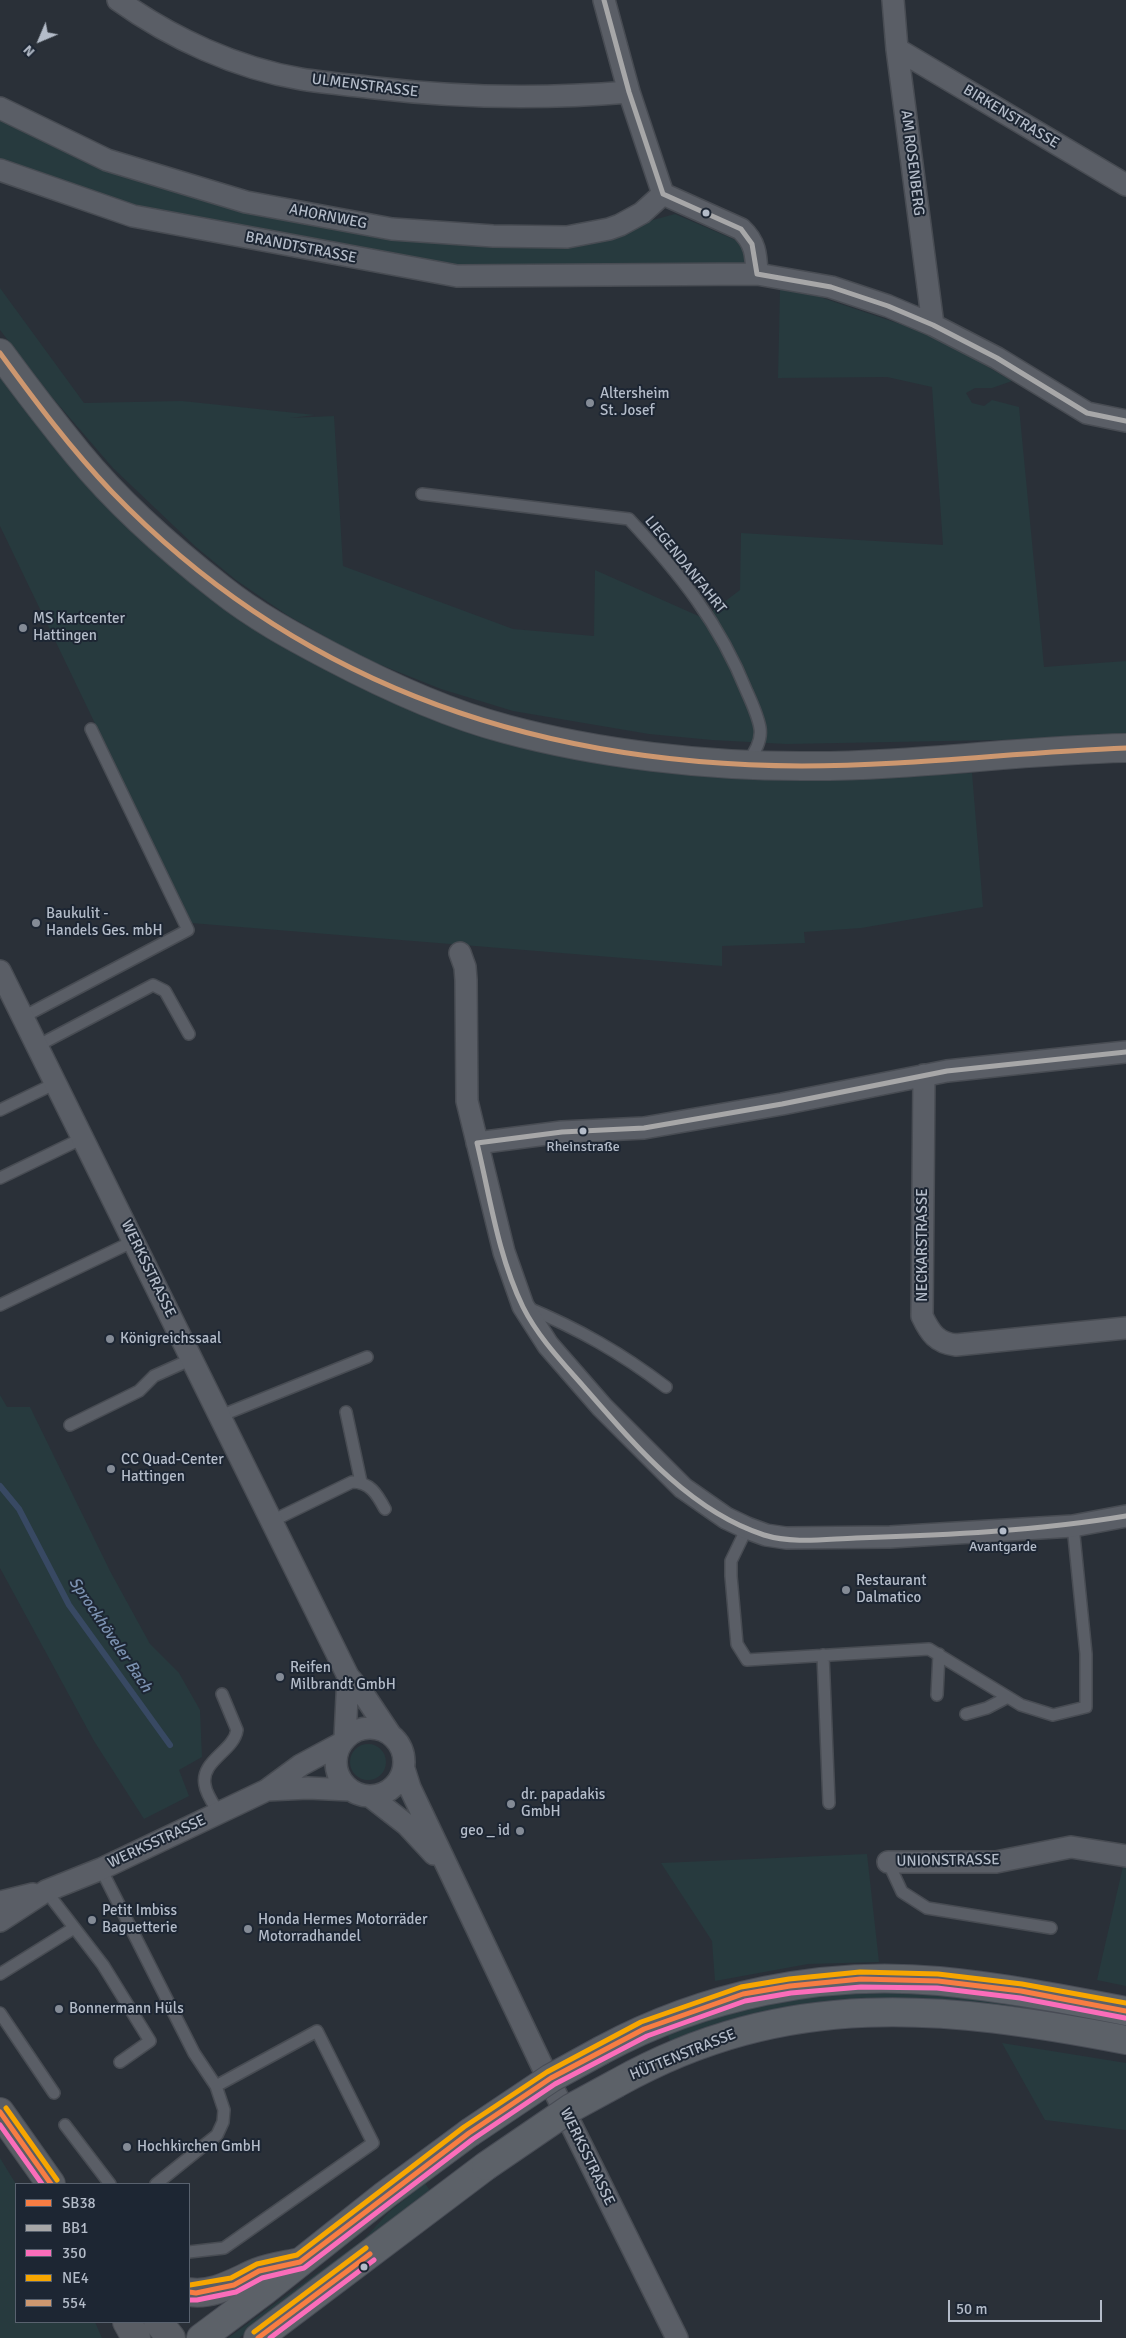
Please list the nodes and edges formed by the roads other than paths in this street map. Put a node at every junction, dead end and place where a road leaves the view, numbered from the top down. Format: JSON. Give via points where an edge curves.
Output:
{"nodes":[{"id":1,"x":118,"y":0,"type":"edge"},
{"id":2,"x":604,"y":0,"type":"edge"},
{"id":3,"x":892,"y":0,"type":"edge"},
{"id":4,"x":897,"y":49,"type":"junction"},
{"id":5,"x":629,"y":92,"type":"junction"},
{"id":6,"x":0,"y":108,"type":"edge"},
{"id":7,"x":0,"y":170,"type":"edge"},
{"id":8,"x":1126,"y":185,"type":"edge"},
{"id":9,"x":663,"y":194,"type":"junction"},
{"id":10,"x":757,"y":274,"type":"junction"},
{"id":11,"x":933,"y":325,"type":"junction"},
{"id":12,"x":0,"y":353,"type":"edge"},
{"id":13,"x":1126,"y":421,"type":"edge"},
{"id":14,"x":422,"y":494,"type":"dead end"},
{"id":15,"x":91,"y":729,"type":"dead end"},
{"id":16,"x":1126,"y":748,"type":"edge"},
{"id":17,"x":746,"y":764,"type":"junction"},
{"id":18,"x":460,"y":953,"type":"dead end"},
{"id":19,"x":0,"y":970,"type":"edge"},
{"id":20,"x":23,"y":1017,"type":"junction"},
{"id":21,"x":188,"y":1034,"type":"dead end"},
{"id":22,"x":37,"y":1046,"type":"junction"},
{"id":23,"x":1126,"y":1052,"type":"edge"},
{"id":24,"x":924,"y":1075,"type":"junction"},
{"id":25,"x":56,"y":1083,"type":"junction"},
{"id":26,"x":0,"y":1110,"type":"edge"},
{"id":27,"x":83,"y":1138,"type":"junction"},
{"id":28,"x":477,"y":1143,"type":"junction"},
{"id":29,"x":0,"y":1178,"type":"edge"},
{"id":30,"x":134,"y":1241,"type":"junction"},
{"id":31,"x":0,"y":1305,"type":"edge"},
{"id":32,"x":522,"y":1306,"type":"junction"},
{"id":33,"x":1126,"y":1328,"type":"edge"},
{"id":34,"x":367,"y":1357,"type":"dead end"},
{"id":35,"x":192,"y":1359,"type":"junction"},
{"id":36,"x":666,"y":1387,"type":"dead end"},
{"id":37,"x":346,"y":1412,"type":"dead end"},
{"id":38,"x":220,"y":1416,"type":"junction"},
{"id":39,"x":70,"y":1425,"type":"dead end"},
{"id":40,"x":360,"y":1482,"type":"junction"},
{"id":41,"x":385,"y":1509,"type":"dead end"},
{"id":42,"x":1126,"y":1516,"type":"edge"},
{"id":43,"x":272,"y":1521,"type":"junction"},
{"id":44,"x":1073,"y":1526,"type":"junction"},
{"id":45,"x":747,"y":1528,"type":"junction"},
{"id":46,"x":939,"y":1654,"type":"junction"},
{"id":47,"x":823,"y":1655,"type":"junction"},
{"id":48,"x":348,"y":1676,"type":"junction"},
{"id":49,"x":222,"y":1694,"type":"dead end"},
{"id":50,"x":938,"y":1695,"type":"dead end"},
{"id":51,"x":1008,"y":1696,"type":"junction"},
{"id":52,"x":966,"y":1714,"type":"dead end"},
{"id":53,"x":390,"y":1734,"type":"junction"},
{"id":54,"x":343,"y":1741,"type":"junction"},
{"id":55,"x":404,"y":1769,"type":"junction"},
{"id":56,"x":266,"y":1790,"type":"junction"},
{"id":57,"x":350,"y":1790,"type":"junction"},
{"id":58,"x":371,"y":1797,"type":"junction"},
{"id":59,"x":829,"y":1803,"type":"dead end"},
{"id":60,"x":218,"y":1813,"type":"junction"},
{"id":61,"x":1126,"y":1856,"type":"edge"},
{"id":62,"x":888,"y":1862,"type":"joint"},
{"id":63,"x":447,"y":1867,"type":"junction"},
{"id":64,"x":101,"y":1869,"type":"junction"},
{"id":65,"x":46,"y":1892,"type":"junction"},
{"id":66,"x":0,"y":1902,"type":"edge"},
{"id":67,"x":0,"y":1921,"type":"edge"},
{"id":68,"x":74,"y":1928,"type":"junction"},
{"id":69,"x":1051,"y":1928,"type":"dead end"},
{"id":70,"x":0,"y":1974,"type":"edge"},
{"id":71,"x":1126,"y":2011,"type":"edge"},
{"id":72,"x":0,"y":2013,"type":"edge"},
{"id":73,"x":1126,"y":2040,"type":"edge"},
{"id":74,"x":120,"y":2062,"type":"dead end"},
{"id":75,"x":216,"y":2086,"type":"junction"},
{"id":76,"x":54,"y":2093,"type":"dead end"},
{"id":77,"x":0,"y":2112,"type":"edge"},
{"id":78,"x":65,"y":2125,"type":"dead end"},
{"id":79,"x":51,"y":2183,"type":"edge"},
{"id":80,"x":109,"y":2183,"type":"edge"},
{"id":81,"x":157,"y":2183,"type":"edge"},
{"id":82,"x":190,"y":2252,"type":"edge"},
{"id":83,"x":300,"y":2262,"type":"junction"},
{"id":84,"x":190,"y":2292,"type":"edge"},
{"id":85,"x":128,"y":2323,"type":"edge"},
{"id":86,"x":159,"y":2323,"type":"edge"},
{"id":87,"x":136,"y":2338,"type":"edge"},
{"id":88,"x":171,"y":2338,"type":"edge"},
{"id":89,"x":200,"y":2338,"type":"edge"},
{"id":90,"x":258,"y":2338,"type":"edge"},
{"id":91,"x":677,"y":2338,"type":"edge"}],
"edges":[{"from":1,"to":5,"type":"street","name":"ULMENSTRASSE","via":[[168,32],[231,60],[299,78],[447,95],[563,97]]},
{"from":2,"to":5,"type":"street"},
{"from":3,"to":4,"type":"street","name":"AM ROSENBERG"},
{"from":4,"to":8,"type":"street","name":"BIRKENSTRASSE"},
{"from":4,"to":11,"type":"street","name":"AM ROSENBERG"},
{"from":5,"to":9,"type":"street"},
{"from":6,"to":9,"type":"street","name":"AHORNWEG","via":[[107,160],[246,202],[392,229],[567,237],[620,225],[642,213]]},
{"from":7,"to":10,"type":"street","name":"BRANDTSTRASSE","via":[[133,216],[458,276]]},
{"from":9,"to":10,"type":"street","via":[[741,229],[756,250]]},
{"from":10,"to":11,"type":"street","name":"BRANDTSTRASSE","via":[[831,286]]},
{"from":11,"to":13,"type":"street","name":"BRANDTSTRASSE","via":[[997,358],[1086,413]]},
{"from":12,"to":17,"type":"main road","via":[[80,456],[127,505],[175,551],[274,627],[353,668],[425,700],[504,729],[576,745],[713,763]]},
{"from":14,"to":17,"type":"lane","name":"LIEGENDANFAHRT","via":[[629,520],[692,593],[716,625],[735,661],[761,729],[756,751]]},
{"from":15,"to":20,"type":"lane","via":[[188,930]]},
{"from":16,"to":17,"type":"main road","via":[[1008,753],[888,765]]},
{"from":18,"to":28,"type":"street","via":[[466,980],[467,1101]]},
{"from":19,"to":20,"type":"street","name":"WERKSSTRASSE"},
{"from":20,"to":22,"type":"street","name":"WERKSSTRASSE"},
{"from":21,"to":22,"type":"lane","via":[[165,991],[153,985]]},
{"from":22,"to":25,"type":"street","name":"WERKSSTRASSE"},
{"from":23,"to":24,"type":"street"},
{"from":24,"to":28,"type":"street","via":[[644,1128],[562,1132]]},
{"from":24,"to":33,"type":"street","name":"NECKARSTRASSE","via":[[922,1316],[928,1329],[944,1344],[956,1345]]},
{"from":25,"to":26,"type":"lane"},
{"from":25,"to":27,"type":"street","name":"WERKSSTRASSE"},
{"from":27,"to":29,"type":"lane"},
{"from":27,"to":30,"type":"street","name":"WERKSSTRASSE"},
{"from":28,"to":32,"type":"street","via":[[504,1252]]},
{"from":30,"to":31,"type":"lane"},
{"from":30,"to":35,"type":"street","name":"WERKSSTRASSE"},
{"from":32,"to":36,"type":"lane","via":[[608,1345]]},
{"from":32,"to":45,"type":"street","via":[[548,1345],[671,1478],[705,1504]]},
{"from":34,"to":38,"type":"lane"},
{"from":35,"to":38,"type":"street","name":"WERKSSTRASSE"},
{"from":35,"to":39,"type":"lane","via":[[154,1376],[139,1391]]},
{"from":37,"to":40,"type":"lane"},
{"from":38,"to":43,"type":"street","name":"WERKSSTRASSE"},
{"from":40,"to":41,"type":"lane","via":[[372,1488]]},
{"from":40,"to":43,"type":"lane","via":[[352,1482]]},
{"from":42,"to":44,"type":"street"},
{"from":43,"to":48,"type":"street","name":"WERKSSTRASSE"},
{"from":44,"to":45,"type":"street","via":[[890,1537],[805,1538],[766,1535]]},
{"from":44,"to":51,"type":"lane","via":[[1086,1654],[1086,1707],[1053,1715],[1021,1705]]},
{"from":45,"to":47,"type":"lane","via":[[732,1561],[731,1576],[734,1622],[741,1653],[747,1660]]},
{"from":46,"to":47,"type":"lane","via":[[929,1649]]},
{"from":46,"to":50,"type":"lane"},
{"from":46,"to":51,"type":"lane"},
{"from":47,"to":59,"type":"lane"},
{"from":48,"to":53,"type":"street","name":"WERKSSTRASSE"},
{"from":48,"to":54,"type":"street","name":"WERKSSTRASSE"},
{"from":49,"to":60,"type":"lane","via":[[237,1730],[204,1780]]},
{"from":51,"to":52,"type":"lane","via":[[987,1708]]},
{"from":53,"to":54,"type":"street","name":"WERKSSTRASSE","via":[[370,1728],[358,1730]]},
{"from":53,"to":55,"type":"street","name":"WERKSSTRASSE","via":[[403,1751]]},
{"from":54,"to":56,"type":"street","name":"WERKSSTRASSE"},
{"from":54,"to":57,"type":"street","name":"WERKSSTRASSE","via":[[336,1758],[337,1774]]},
{"from":55,"to":58,"type":"street","via":[[399,1782],[390,1790]]},
{"from":55,"to":63,"type":"street","name":"WERKSSTRASSE"},
{"from":56,"to":57,"type":"street","name":"WERKSSTRASSE"},
{"from":56,"to":60,"type":"street","name":"WERKSSTRASSE"},
{"from":57,"to":58,"type":"street","name":"WERKSSTRASSE"},
{"from":58,"to":63,"type":"street","name":"WERKSSTRASSE","via":[[407,1825]]},
{"from":60,"to":64,"type":"street","name":"WERKSSTRASSE"},
{"from":61,"to":62,"type":"street","name":"UNIONSTRASSE","via":[[1071,1847],[996,1862]]},
{"from":62,"to":69,"type":"lane","via":[[902,1892],[928,1908]]},
{"from":63,"to":91,"type":"street","name":"WERKSSTRASSE"},
{"from":64,"to":65,"type":"street","name":"WERKSSTRASSE"},
{"from":64,"to":75,"type":"lane","via":[[194,2054]]},
{"from":65,"to":66,"type":"street","name":"WERKSSTRASSE"},
{"from":65,"to":67,"type":"street","name":"WERKSSTRASSE"},
{"from":65,"to":68,"type":"lane"},
{"from":68,"to":70,"type":"lane"},
{"from":68,"to":74,"type":"lane","via":[[103,1965],[150,2041]]},
{"from":71,"to":83,"type":"main road","bridge":true,"via":[[1021,1991],[938,1980],[861,1979],[743,1994],[644,2029],[550,2078],[470,2133]]},
{"from":72,"to":76,"type":"lane"},
{"from":73,"to":90,"type":"main road","name":"HÜTTENSTRASSE","bridge":true,"via":[[997,2018],[921,2011],[841,2014],[752,2028],[657,2062],[564,2113],[486,2166]]},
{"from":75,"to":81,"type":"lane","via":[[224,2110],[223,2122],[216,2135]]},
{"from":75,"to":82,"type":"lane","via":[[317,2031],[373,2143],[224,2248]]},
{"from":77,"to":79,"type":"main road"},
{"from":78,"to":80,"type":"lane"},
{"from":83,"to":84,"type":"main road","via":[[259,2272],[234,2285]]},
{"from":83,"to":89,"type":"main road"},
{"from":85,"to":87,"type":"main road"},
{"from":86,"to":88,"type":"main road"}]}
